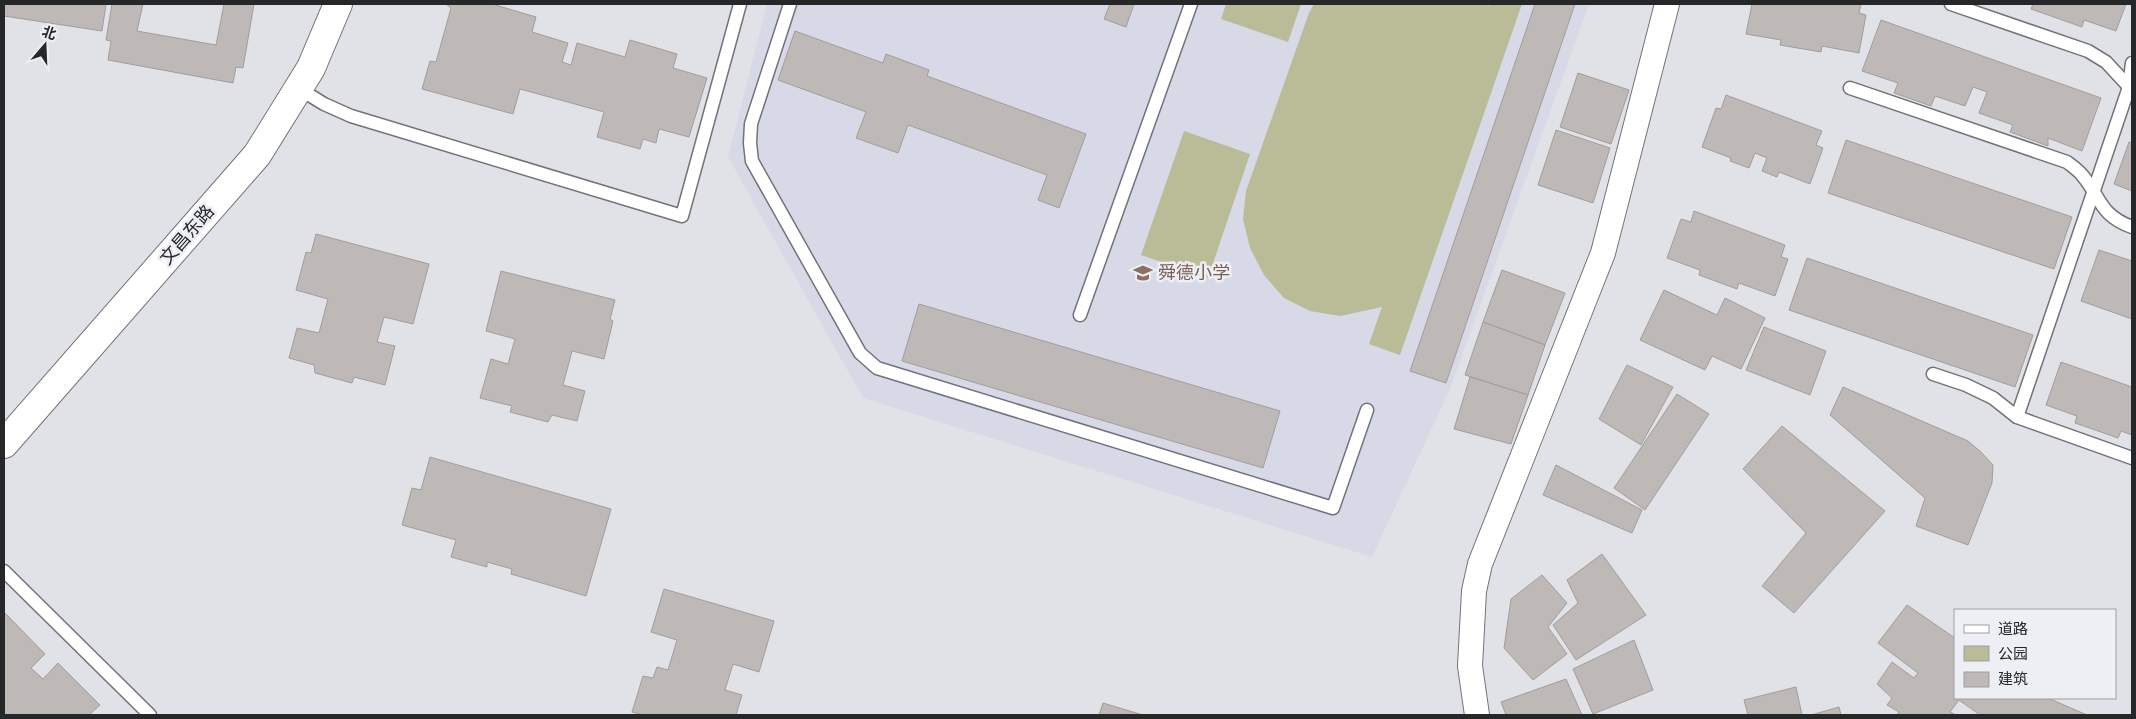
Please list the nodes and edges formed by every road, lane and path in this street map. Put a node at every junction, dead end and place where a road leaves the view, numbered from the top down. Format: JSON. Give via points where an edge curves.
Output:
{"nodes":[{"id":1,"x":338,"y":4,"type":"edge"},
{"id":2,"x":740,"y":4,"type":"edge"},
{"id":3,"x":790,"y":4,"type":"edge"},
{"id":4,"x":1191,"y":4,"type":"edge"},
{"id":5,"x":1667,"y":4,"type":"edge"},
{"id":6,"x":1951,"y":4,"type":"edge"},
{"id":7,"x":2132,"y":63,"type":"edge"},
{"id":8,"x":298,"y":88,"type":"junction"},
{"id":9,"x":1850,"y":88,"type":"dead end"},
{"id":10,"x":2130,"y":88,"type":"edge"},
{"id":11,"x":2093,"y":193,"type":"junction"},
{"id":12,"x":2132,"y":227,"type":"edge"},
{"id":13,"x":1080,"y":315,"type":"dead end"},
{"id":14,"x":1933,"y":374,"type":"dead end"},
{"id":15,"x":1367,"y":410,"type":"dead end"},
{"id":16,"x":2017,"y":416,"type":"junction"},
{"id":17,"x":4,"y":444,"type":"edge"},
{"id":18,"x":2132,"y":458,"type":"edge"},
{"id":19,"x":4,"y":571,"type":"edge"},
{"id":20,"x":150,"y":715,"type":"edge"},
{"id":21,"x":1477,"y":715,"type":"edge"}],
"edges":[{"from":1,"to":8,"type":"street","name":"文昌东路","via":[[311,68]]},
{"from":2,"to":8,"type":"lane","via":[[682,216],[351,116]]},
{"from":3,"to":15,"type":"lane","via":[[751,124],[752,161],[860,353],[877,368],[1333,508]]},
{"from":4,"to":13,"type":"lane"},
{"from":5,"to":21,"type":"street","via":[[1603,253],[1480,564],[1474,591],[1470,666]]},
{"from":6,"to":10,"type":"lane","via":[[2088,51],[2106,62]]},
{"from":7,"to":10,"type":"lane"},
{"from":8,"to":17,"type":"street","name":"文昌东路","via":[[257,155]]},
{"from":9,"to":11,"type":"lane","via":[[2067,162],[2082,175]]},
{"from":10,"to":11,"type":"lane"},
{"from":11,"to":12,"type":"lane","via":[[2104,210]]},
{"from":11,"to":16,"type":"lane"},
{"from":14,"to":16,"type":"lane","via":[[1993,398]]},
{"from":16,"to":18,"type":"lane"},
{"from":19,"to":20,"type":"lane"}]}
